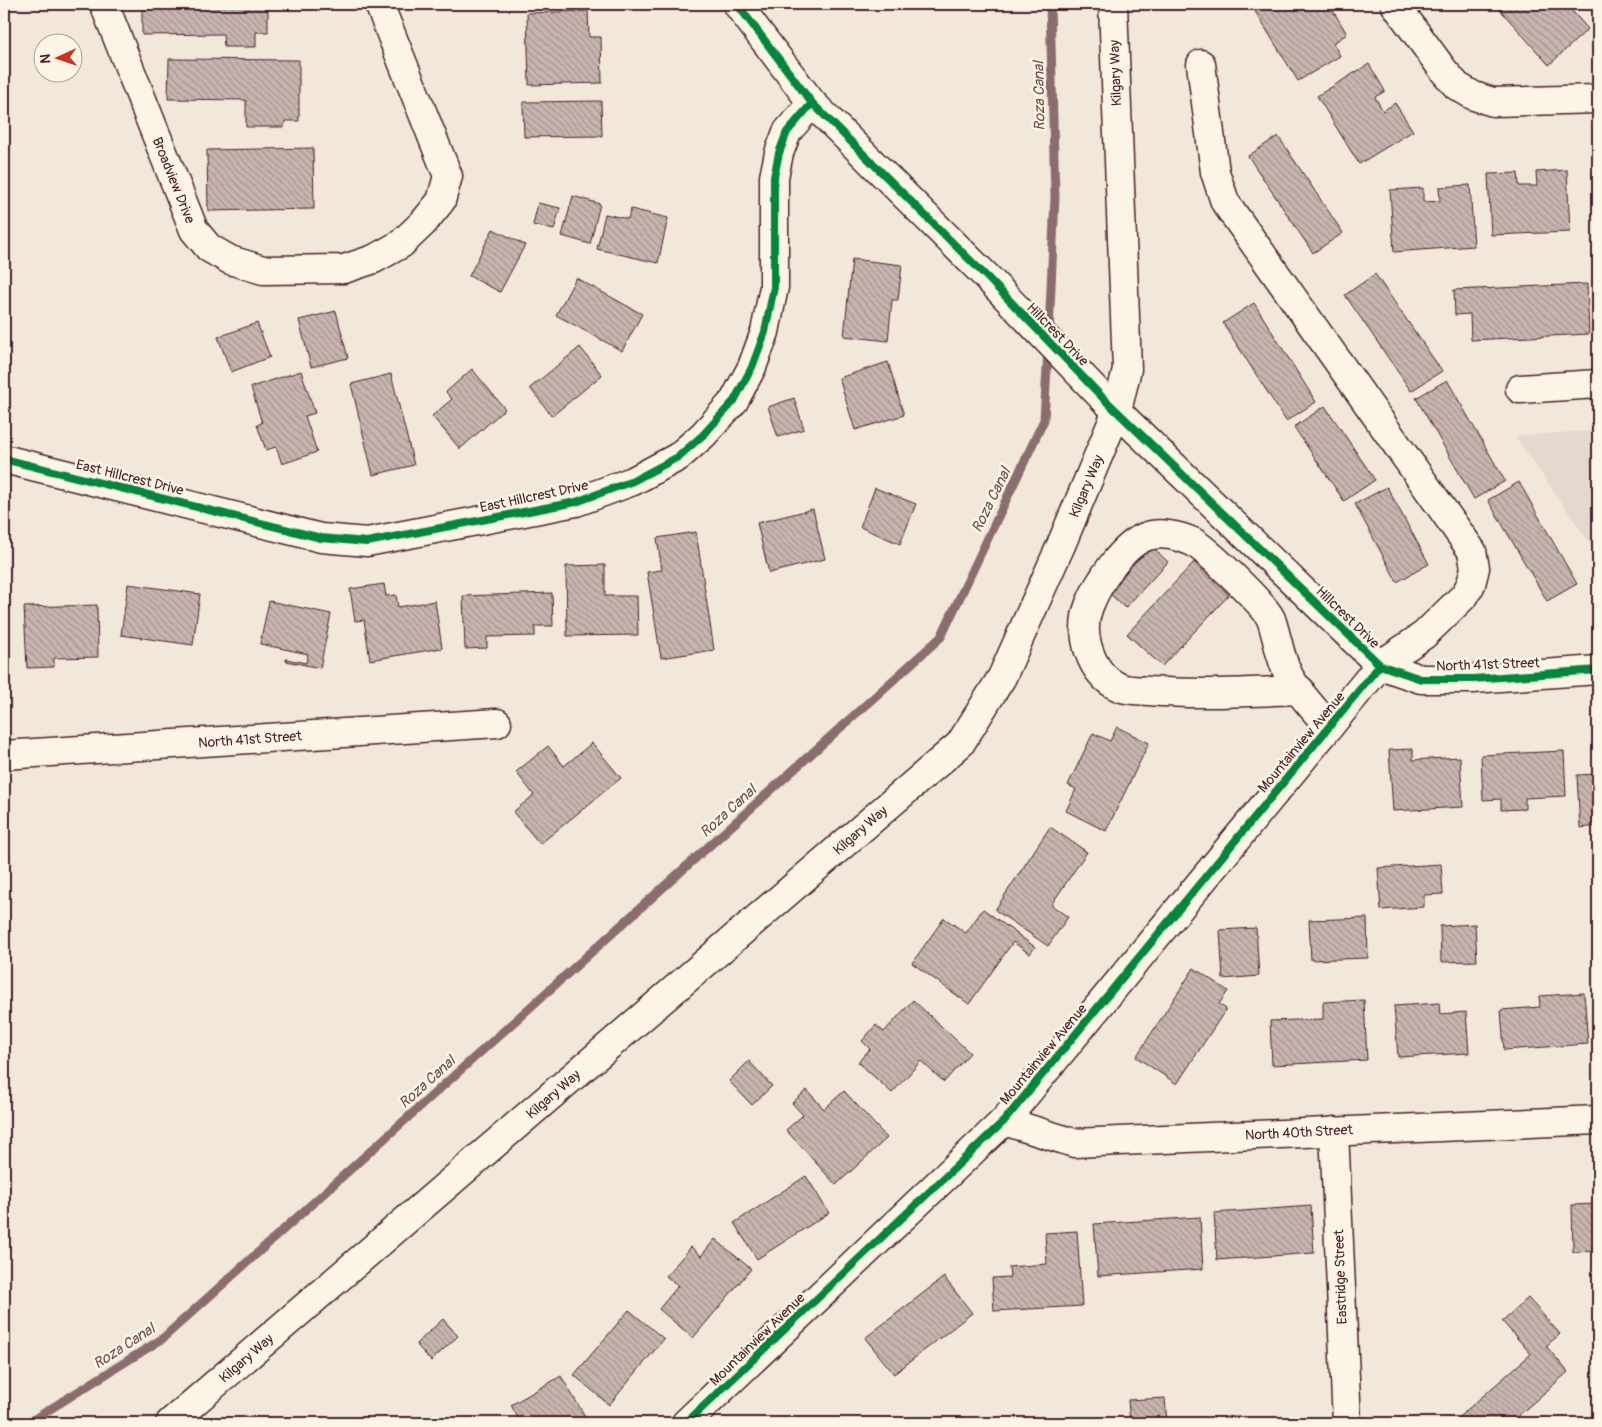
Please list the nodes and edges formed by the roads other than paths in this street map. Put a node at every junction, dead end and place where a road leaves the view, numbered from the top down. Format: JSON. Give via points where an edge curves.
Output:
{"nodes":[{"id":1,"x":104,"y":4,"type":"edge"},
{"id":2,"x":379,"y":4,"type":"edge"},
{"id":3,"x":737,"y":4,"type":"edge"},
{"id":4,"x":1113,"y":4,"type":"edge"},
{"id":5,"x":1395,"y":4,"type":"edge"},
{"id":6,"x":1201,"y":64,"type":"dead end"},
{"id":7,"x":1598,"y":99,"type":"edge"},
{"id":8,"x":812,"y":103,"type":"junction"},
{"id":9,"x":1598,"y":384,"type":"edge"},
{"id":10,"x":1520,"y":389,"type":"dead end"},
{"id":11,"x":1109,"y":404,"type":"junction"},
{"id":12,"x":4,"y":459,"type":"edge"},
{"id":13,"x":1380,"y":665,"type":"junction"},
{"id":14,"x":1598,"y":670,"type":"edge"},
{"id":15,"x":1300,"y":690,"type":"junction"},
{"id":16,"x":497,"y":723,"type":"dead end"},
{"id":17,"x":1329,"y":727,"type":"junction"},
{"id":18,"x":4,"y":755,"type":"edge"},
{"id":19,"x":1598,"y":1120,"type":"edge"},
{"id":20,"x":1004,"y":1121,"type":"junction"},
{"id":21,"x":1334,"y":1131,"type":"junction"},
{"id":22,"x":170,"y":1423,"type":"edge"},
{"id":23,"x":686,"y":1423,"type":"edge"},
{"id":24,"x":1347,"y":1423,"type":"edge"}],
"edges":[{"from":1,"to":2,"type":"street","name":"Broadview Drive","via":[[194,230],[209,248],[230,260],[263,270],[344,269],[374,259],[401,244],[441,201],[448,176]]},
{"from":3,"to":8,"type":"street","name":"Hillcrest Drive"},
{"from":4,"to":11,"type":"street","name":"Kilgary Way","via":[[1127,369]]},
{"from":5,"to":7,"type":"street","via":[[1457,86],[1474,96],[1493,102]]},
{"from":6,"to":13,"type":"street","name":"Mountainview Avenue","via":[[1215,172],[1225,202],[1472,551],[1475,568],[1465,595],[1424,635]]},
{"from":8,"to":11,"type":"street","name":"Hillcrest Drive"},
{"from":8,"to":12,"type":"street","name":"East Hillcrest Drive","via":[[787,132],[774,176],[774,287],[765,332],[752,367],[734,401],[703,435],[678,457],[633,481],[576,502],[367,542],[321,538]]},
{"from":9,"to":10,"type":"street"},
{"from":11,"to":13,"type":"street","name":"Hillcrest Drive"},
{"from":11,"to":22,"type":"street","name":"Kilgary Way","via":[[1061,545],[1002,677],[960,744]]},
{"from":13,"to":14,"type":"street","name":"North 41st Street","via":[[1421,679],[1473,679]]},
{"from":13,"to":17,"type":"street","name":"Mountainview Avenue"},
{"from":15,"to":15,"type":"street","via":[[1290,678],[1278,651],[1270,617],[1232,575],[1194,543],[1161,534],[1146,536],[1118,557],[1088,607],[1085,631],[1091,659],[1104,678],[1120,688],[1185,693]]},
{"from":15,"to":17,"type":"street"},
{"from":16,"to":18,"type":"street","name":"North 41st Street"},
{"from":17,"to":20,"type":"street","name":"Mountainview Avenue"},
{"from":19,"to":21,"type":"street","name":"North 40th Street"},
{"from":20,"to":21,"type":"street","name":"North 40th Street","via":[[1074,1143]]},
{"from":20,"to":23,"type":"street","name":"Mountainview Avenue"},
{"from":21,"to":24,"type":"street","name":"Eastridge Street"}]}
